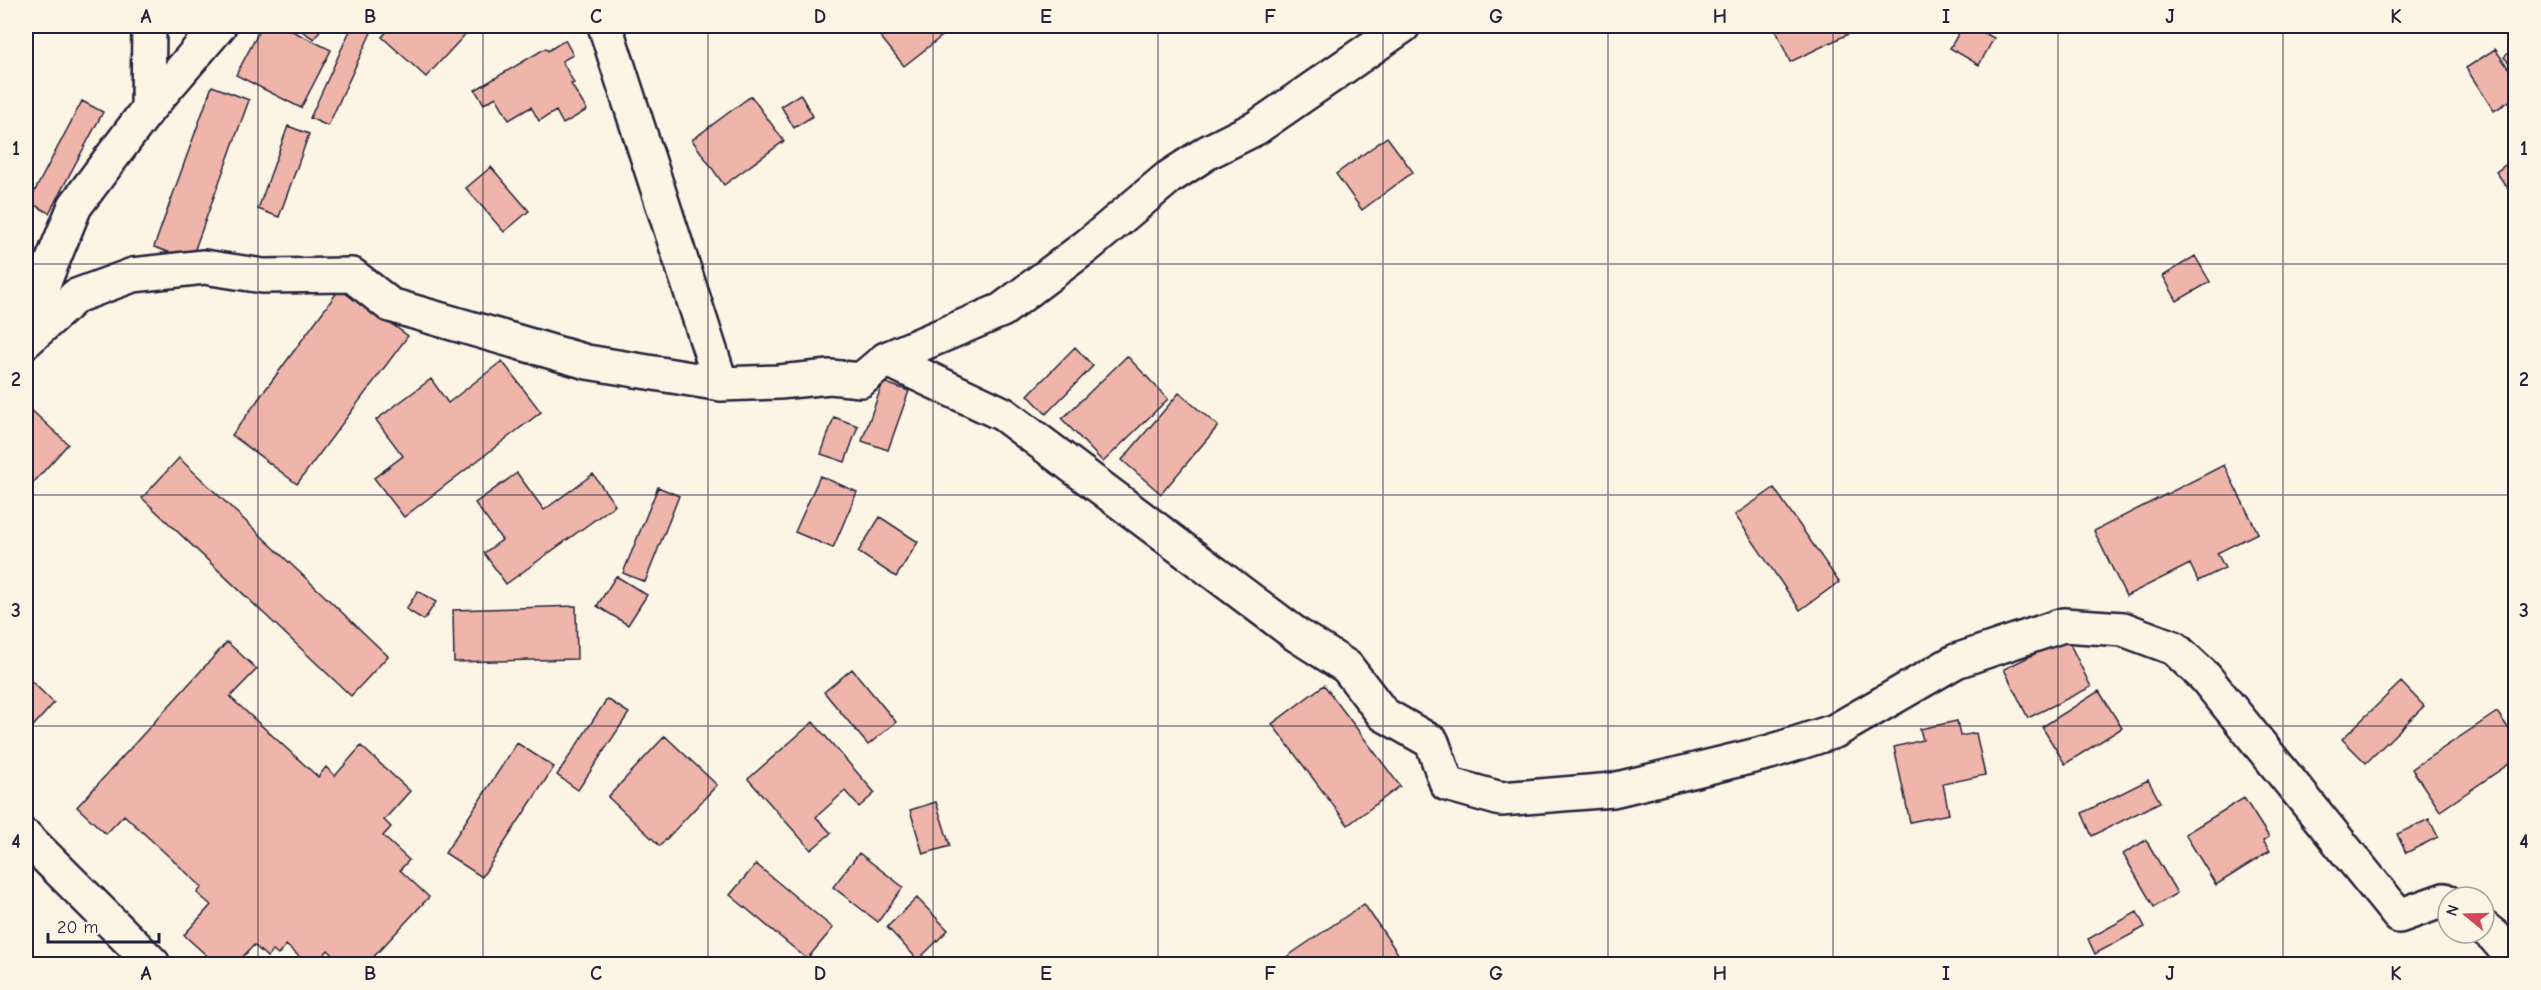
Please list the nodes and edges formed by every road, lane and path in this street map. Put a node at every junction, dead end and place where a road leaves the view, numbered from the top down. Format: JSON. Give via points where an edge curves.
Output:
{"nodes":[{"id":1,"x":149,"y":26,"type":"edge"},
{"id":2,"x":219,"y":26,"type":"edge"},
{"id":3,"x":605,"y":26,"type":"edge"},
{"id":4,"x":1403,"y":26,"type":"edge"},
{"id":5,"x":148,"y":109,"type":"junction"},
{"id":6,"x":26,"y":326,"type":"edge"},
{"id":7,"x":26,"y":341,"type":"edge"},
{"id":8,"x":886,"y":359,"type":"junction"},
{"id":9,"x":721,"y":384,"type":"junction"},
{"id":10,"x":26,"y":837,"type":"edge"},
{"id":11,"x":2436,"y":903,"type":"edge"},
{"id":12,"x":2496,"y":938,"type":"edge"},
{"id":13,"x":2516,"y":962,"type":"edge"},
{"id":14,"x":153,"y":964,"type":"edge"}],
"edges":[{"from":1,"to":5,"type":"street"},
{"from":2,"to":5,"type":"street"},
{"from":3,"to":9,"type":"street"},
{"from":4,"to":8,"type":"street","via":[[1256,128],[1168,178],[1002,310]]},
{"from":5,"to":6,"type":"street","via":[[75,206]]},
{"from":7,"to":9,"type":"street","via":[[76,296],[133,276],[204,267],[263,276],[352,275],[390,305],[587,362]]},
{"from":8,"to":9,"type":"street","via":[[861,380],[830,377]]},
{"from":8,"to":11,"type":"street","via":[[1003,414],[1297,635],[1347,667],[1383,714],[1432,742],[1447,784],[1501,798],[1613,790],[1770,752],[1835,731],[1956,661],[2063,625],[2123,629],[2174,648],[2205,677],[2399,916]]},
{"from":10,"to":14,"type":"street"},
{"from":12,"to":13,"type":"street"}]}
